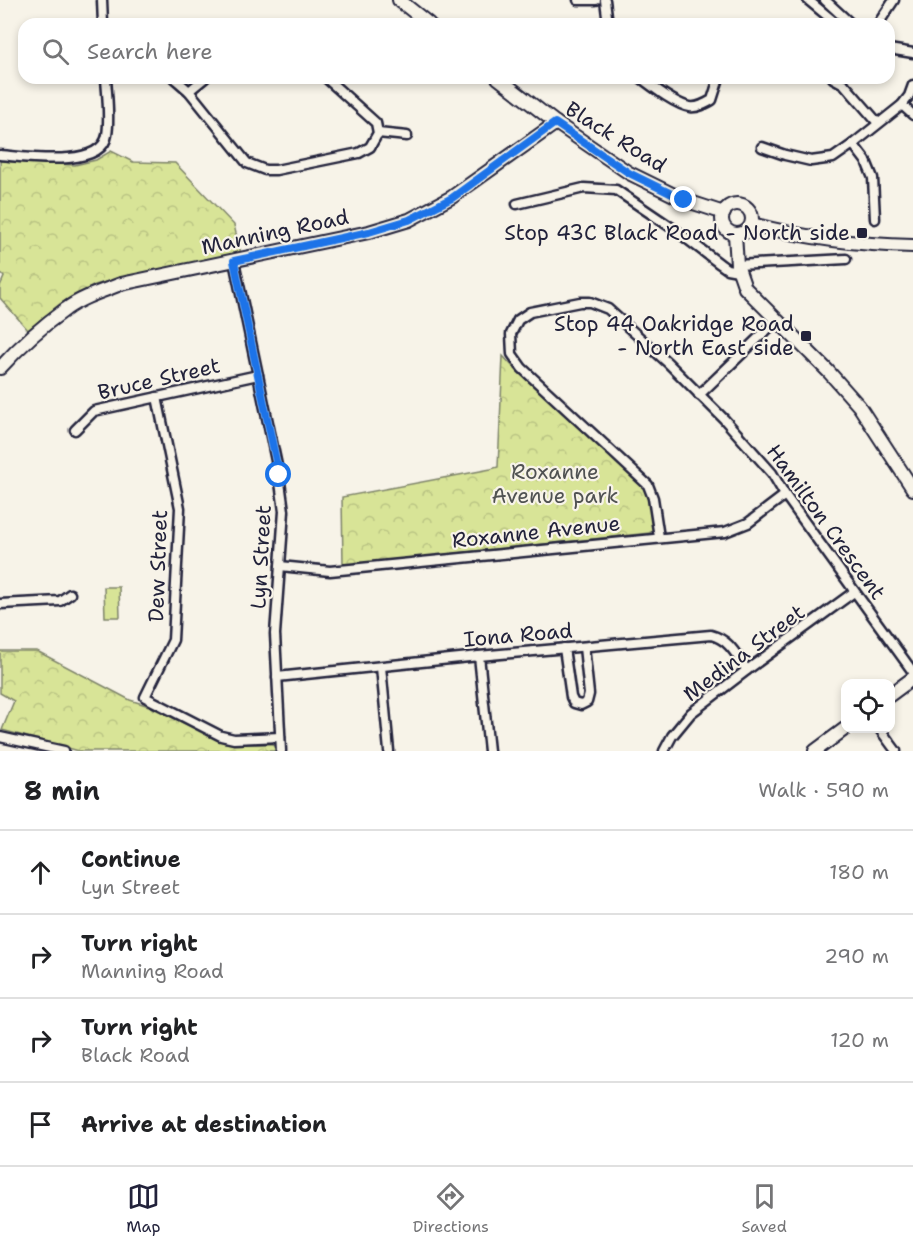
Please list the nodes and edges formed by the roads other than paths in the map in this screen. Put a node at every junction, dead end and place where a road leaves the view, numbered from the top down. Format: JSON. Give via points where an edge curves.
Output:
{"nodes":[{"id":1,"x":102,"y":0,"type":"edge"},
{"id":2,"x":399,"y":0,"type":"edge"},
{"id":3,"x":578,"y":0,"type":"edge"},
{"id":4,"x":596,"y":0,"type":"edge"},
{"id":5,"x":605,"y":0,"type":"edge"},
{"id":6,"x":808,"y":0,"type":"edge"},
{"id":7,"x":825,"y":0,"type":"edge"},
{"id":8,"x":894,"y":0,"type":"edge"},
{"id":9,"x":103,"y":18,"type":"edge"},
{"id":10,"x":422,"y":18,"type":"edge"},
{"id":11,"x":607,"y":18,"type":"edge"},
{"id":12,"x":830,"y":18,"type":"edge"},
{"id":13,"x":844,"y":18,"type":"edge"},
{"id":14,"x":882,"y":18,"type":"edge"},
{"id":15,"x":895,"y":50,"type":"edge"},
{"id":16,"x":913,"y":53,"type":"edge"},
{"id":17,"x":106,"y":84,"type":"edge"},
{"id":18,"x":181,"y":84,"type":"edge"},
{"id":19,"x":198,"y":84,"type":"edge"},
{"id":20,"x":333,"y":84,"type":"edge"},
{"id":21,"x":506,"y":84,"type":"edge"},
{"id":22,"x":650,"y":84,"type":"edge"},
{"id":23,"x":717,"y":84,"type":"edge"},
{"id":24,"x":844,"y":84,"type":"edge"},
{"id":25,"x":913,"y":86,"type":"edge"},
{"id":26,"x":189,"y":91,"type":"junction"},
{"id":27,"x":902,"y":105,"type":"junction"},
{"id":28,"x":913,"y":116,"type":"edge"},
{"id":29,"x":555,"y":123,"type":"junction"},
{"id":30,"x":878,"y":123,"type":"junction"},
{"id":31,"x":378,"y":133,"type":"junction"},
{"id":32,"x":407,"y":136,"type":"dead end"},
{"id":33,"x":853,"y":144,"type":"junction"},
{"id":34,"x":762,"y":147,"type":"dead end"},
{"id":35,"x":0,"y":155,"type":"edge"},
{"id":36,"x":517,"y":204,"type":"dead end"},
{"id":37,"x":724,"y":213,"type":"junction"},
{"id":38,"x":875,"y":219,"type":"dead end"},
{"id":39,"x":752,"y":224,"type":"junction"},
{"id":40,"x":735,"y":234,"type":"junction"},
{"id":41,"x":913,"y":246,"type":"edge"},
{"id":42,"x":846,"y":259,"type":"dead end"},
{"id":43,"x":234,"y":261,"type":"junction"},
{"id":44,"x":738,"y":268,"type":"junction"},
{"id":45,"x":777,"y":320,"type":"junction"},
{"id":46,"x":0,"y":368,"type":"edge"},
{"id":47,"x":258,"y":375,"type":"junction"},
{"id":48,"x":699,"y":395,"type":"junction"},
{"id":49,"x":157,"y":396,"type":"junction"},
{"id":50,"x":75,"y":430,"type":"dead end"},
{"id":51,"x":913,"y":489,"type":"edge"},
{"id":52,"x":785,"y":495,"type":"junction"},
{"id":53,"x":659,"y":537,"type":"junction"},
{"id":54,"x":280,"y":566,"type":"junction"},
{"id":55,"x":854,"y":592,"type":"junction"},
{"id":56,"x":70,"y":594,"type":"dead end"},
{"id":57,"x":0,"y":604,"type":"edge"},
{"id":58,"x":584,"y":646,"type":"junction"},
{"id":59,"x":564,"y":648,"type":"junction"},
{"id":60,"x":479,"y":656,"type":"junction"},
{"id":61,"x":381,"y":666,"type":"junction"},
{"id":62,"x":747,"y":670,"type":"junction"},
{"id":63,"x":913,"y":672,"type":"edge"},
{"id":64,"x":277,"y":677,"type":"junction"},
{"id":65,"x":913,"y":678,"type":"edge"},
{"id":66,"x":895,"y":692,"type":"edge"},
{"id":67,"x":841,"y":733,"type":"edge"},
{"id":68,"x":882,"y":733,"type":"edge"},
{"id":69,"x":0,"y":736,"type":"edge"},
{"id":70,"x":280,"y":737,"type":"junction"},
{"id":71,"x":64,"y":751,"type":"edge"},
{"id":72,"x":281,"y":751,"type":"edge"},
{"id":73,"x":389,"y":751,"type":"edge"},
{"id":74,"x":489,"y":751,"type":"edge"},
{"id":75,"x":664,"y":751,"type":"edge"},
{"id":76,"x":815,"y":751,"type":"edge"},
{"id":77,"x":896,"y":751,"type":"edge"}],
"edges":[{"from":1,"to":9,"type":"street"},
{"from":2,"to":10,"type":"street"},
{"from":3,"to":4,"type":"street"},
{"from":5,"to":11,"type":"street"},
{"from":6,"to":12,"type":"street"},
{"from":7,"to":13,"type":"street"},
{"from":8,"to":14,"type":"street"},
{"from":15,"to":16,"type":"street"},
{"from":17,"to":35,"type":"street","via":[[107,137],[96,152],[55,159]]},
{"from":18,"to":26,"type":"street"},
{"from":19,"to":26,"type":"street"},
{"from":20,"to":31,"type":"street","via":[[376,123]]},
{"from":21,"to":29,"type":"street","name":"Black Road"},
{"from":22,"to":23,"type":"street","via":[[692,108],[712,100]]},
{"from":24,"to":30,"type":"street"},
{"from":25,"to":27,"type":"street"},
{"from":26,"to":31,"type":"street","via":[[247,163],[265,170],[359,153],[370,147]]},
{"from":27,"to":28,"type":"street"},
{"from":27,"to":30,"type":"street"},
{"from":29,"to":37,"type":"street","name":"Black Road","via":[[629,173],[684,200]]},
{"from":29,"to":43,"type":"street","name":"Manning Road","via":[[452,198],[409,220]]},
{"from":30,"to":33,"type":"street"},
{"from":31,"to":32,"type":"street"},
{"from":33,"to":34,"type":"street","via":[[833,158],[811,161]]},
{"from":33,"to":38,"type":"street","via":[[873,178]]},
{"from":36,"to":44,"type":"street","via":[[584,188],[616,190],[720,264],[728,269]]},
{"from":37,"to":39,"type":"street","via":[[738,204],[746,207]]},
{"from":37,"to":40,"type":"street","via":[[723,223]]},
{"from":39,"to":40,"type":"street","via":[[743,233]]},
{"from":39,"to":41,"type":"street","via":[[838,242]]},
{"from":40,"to":44,"type":"street"},
{"from":42,"to":44,"type":"street"},
{"from":43,"to":46,"type":"street","name":"Manning Road","via":[[121,284],[93,295],[67,308]]},
{"from":43,"to":47,"type":"street","name":"Lyn Street"},
{"from":44,"to":45,"type":"street","via":[[745,288]]},
{"from":45,"to":48,"type":"street"},
{"from":45,"to":51,"type":"street","via":[[860,406]]},
{"from":47,"to":49,"type":"street","name":"Bruce Street"},
{"from":47,"to":54,"type":"street","name":"Lyn Street","via":[[284,511]]},
{"from":48,"to":52,"type":"street","name":"Hamilton Crescent","via":[[772,473]]},
{"from":48,"to":53,"type":"street","name":"Hamilton Crescent","via":[[608,309],[590,302],[530,312],[518,320],[511,334],[512,354],[522,368],[648,485]]},
{"from":49,"to":50,"type":"street","name":"Bruce Street","via":[[94,411]]},
{"from":49,"to":70,"type":"street","name":"Dew Street","via":[[180,508],[173,640],[145,697],[221,736]]},
{"from":52,"to":53,"type":"street","name":"Roxanne Avenue","via":[[748,523],[725,531]]},
{"from":52,"to":55,"type":"street","name":"Hamilton Crescent"},
{"from":53,"to":54,"type":"street","name":"Roxanne Avenue","via":[[330,571]]},
{"from":54,"to":64,"type":"street","name":"Lyn Street","via":[[274,634]]},
{"from":55,"to":62,"type":"street","name":"Medina Street"},
{"from":55,"to":63,"type":"street","name":"Hamilton Crescent"},
{"from":56,"to":57,"type":"street","via":[[60,601]]},
{"from":58,"to":59,"type":"street","name":"Iona Road"},
{"from":58,"to":59,"type":"street","via":[[590,694],[581,705],[571,697]]},
{"from":58,"to":62,"type":"street","name":"Iona Road","via":[[711,634],[728,644]]},
{"from":59,"to":60,"type":"street","name":"Iona Road"},
{"from":60,"to":61,"type":"street","name":"Iona Road"},
{"from":60,"to":74,"type":"street"},
{"from":61,"to":64,"type":"street","name":"Iona Road"},
{"from":61,"to":73,"type":"street"},
{"from":62,"to":75,"type":"street","name":"Medina Street","via":[[691,713]]},
{"from":64,"to":70,"type":"street","name":"Lyn Street"},
{"from":65,"to":66,"type":"street"},
{"from":67,"to":76,"type":"street"},
{"from":68,"to":77,"type":"street"},
{"from":69,"to":71,"type":"street"},
{"from":70,"to":72,"type":"street","name":"Lyn Street"}]}
